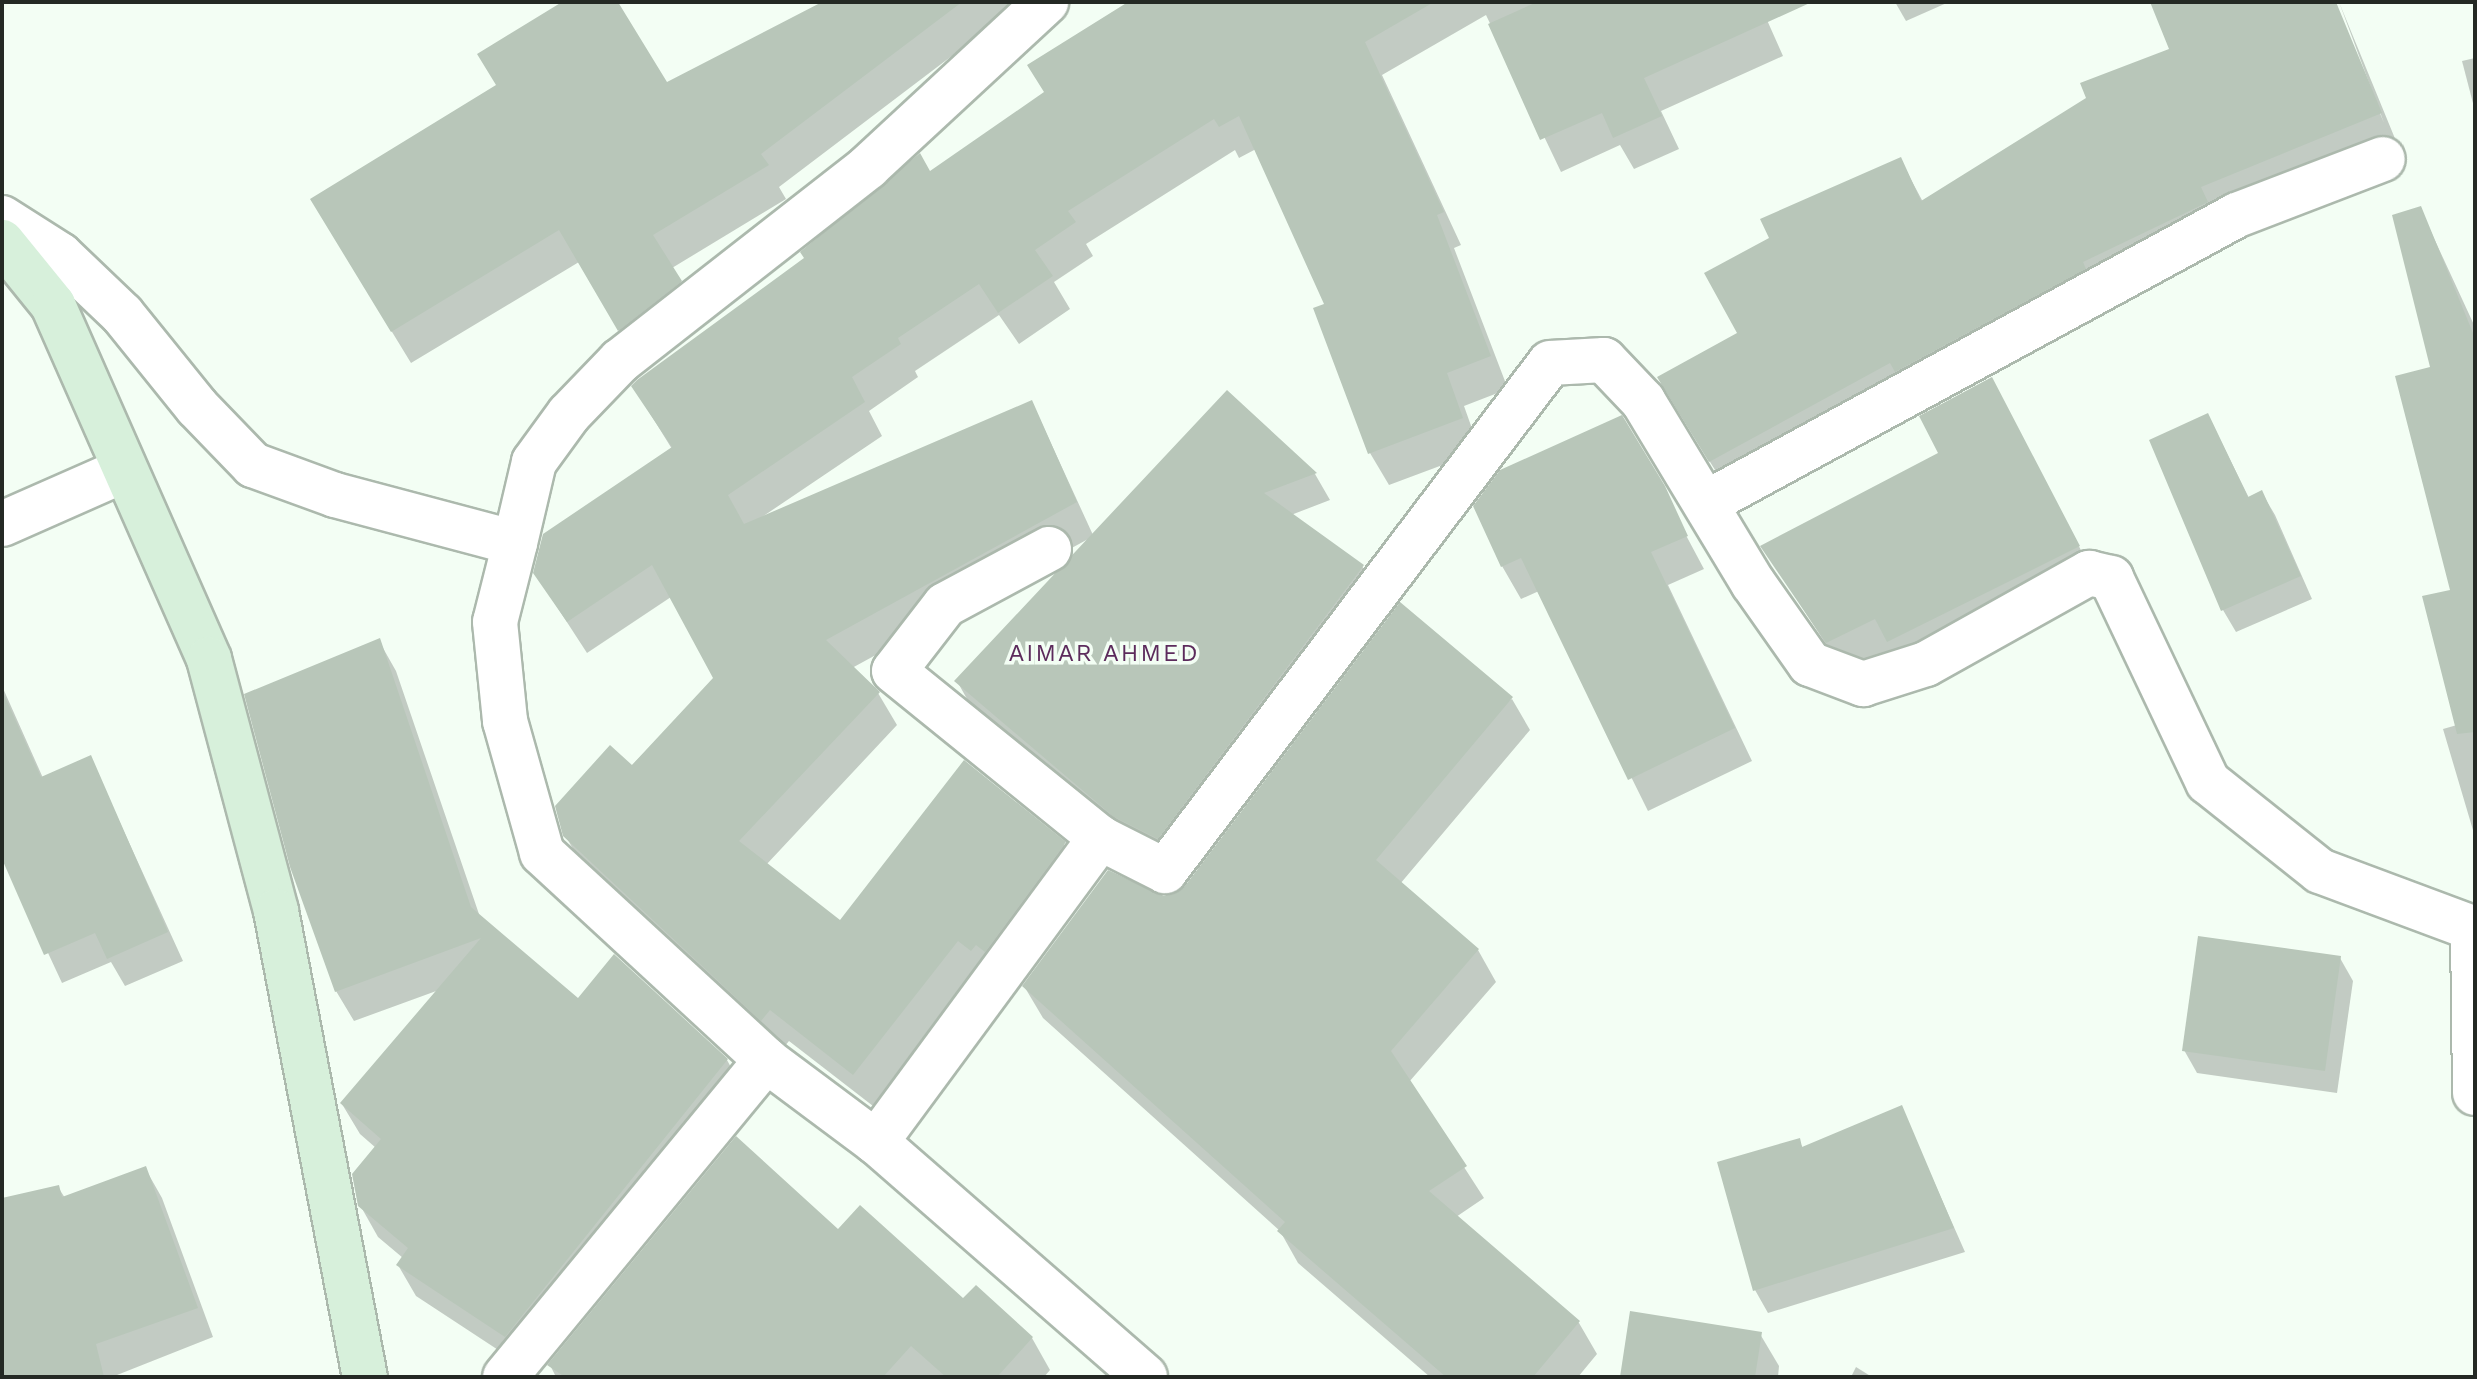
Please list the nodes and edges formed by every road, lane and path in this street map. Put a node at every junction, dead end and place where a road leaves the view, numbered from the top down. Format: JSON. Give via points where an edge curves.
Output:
{"nodes":[{"id":1,"x":1046,"y":2,"type":"edge"},
{"id":2,"x":2383,"y":159,"type":"dead end"},
{"id":3,"x":2,"y":218,"type":"edge"},
{"id":4,"x":2,"y":242,"type":"edge"},
{"id":5,"x":122,"y":471,"type":"junction"},
{"id":6,"x":1708,"y":502,"type":"junction"},
{"id":7,"x":2,"y":524,"type":"edge"},
{"id":8,"x":515,"y":543,"type":"junction"},
{"id":9,"x":1049,"y":549,"type":"dead end"},
{"id":10,"x":1100,"y":838,"type":"junction"},
{"id":11,"x":2474,"y":929,"type":"edge"},
{"id":12,"x":766,"y":1060,"type":"junction"},
{"id":13,"x":2475,"y":1093,"type":"edge"},
{"id":14,"x":876,"y":1142,"type":"junction"},
{"id":15,"x":365,"y":1377,"type":"edge"},
{"id":16,"x":505,"y":1377,"type":"edge"},
{"id":17,"x":1145,"y":1377,"type":"edge"}],
"edges":[{"from":1,"to":8,"type":"street","via":[[868,167],[620,361],[569,414],[534,462]]},
{"from":2,"to":6,"type":"street","via":[[2237,215]]},
{"from":3,"to":8,"type":"street","via":[[60,255],[122,314],[197,407],[253,465],[335,495]]},
{"from":4,"to":5,"type":"main road","via":[[53,305]]},
{"from":5,"to":7,"type":"street"},
{"from":5,"to":15,"type":"main road","via":[[209,659],[276,911]]},
{"from":6,"to":10,"type":"street","via":[[1643,401],[1604,360],[1550,363],[1165,871]]},
{"from":6,"to":11,"type":"street","via":[[1753,583],[1810,664],[1863,684],[1926,664],[2089,573],[2111,578],[2208,782],[2320,871]]},
{"from":8,"to":12,"type":"street","via":[[495,622],[505,721],[542,853]]},
{"from":9,"to":10,"type":"street","via":[[945,605],[894,671]]},
{"from":10,"to":14,"type":"street"},
{"from":11,"to":13,"type":"street"},
{"from":12,"to":14,"type":"street"},
{"from":12,"to":16,"type":"street"},
{"from":14,"to":17,"type":"street"}]}
